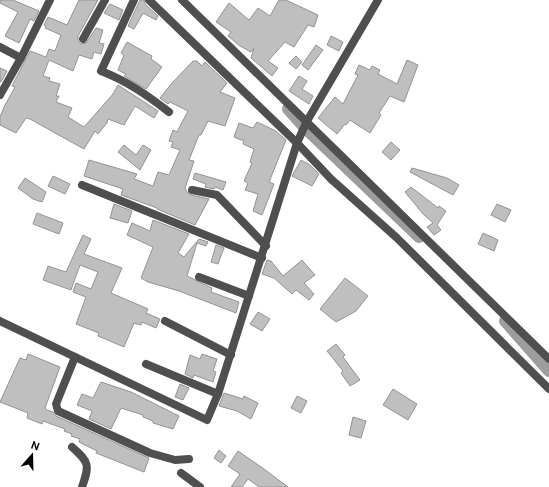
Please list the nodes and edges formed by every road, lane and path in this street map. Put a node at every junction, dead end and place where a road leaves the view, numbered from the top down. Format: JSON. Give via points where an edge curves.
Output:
{"nodes":[{"id":1,"x":50,"y":0,"type":"edge"},
{"id":2,"x":105,"y":0,"type":"edge"},
{"id":3,"x":134,"y":0,"type":"edge"},
{"id":4,"x":149,"y":0,"type":"edge"},
{"id":5,"x":182,"y":0,"type":"edge"},
{"id":6,"x":378,"y":0,"type":"edge"},
{"id":7,"x":83,"y":39,"type":"dead end"},
{"id":8,"x":0,"y":47,"type":"edge"},
{"id":9,"x":21,"y":58,"type":"junction"},
{"id":10,"x":0,"y":95,"type":"edge"},
{"id":11,"x":169,"y":112,"type":"dead end"},
{"id":12,"x":307,"y":121,"type":"junction"},
{"id":13,"x":297,"y":143,"type":"junction"},
{"id":14,"x":82,"y":185,"type":"dead end"},
{"id":15,"x":192,"y":190,"type":"dead end"},
{"id":16,"x":266,"y":246,"type":"junction"},
{"id":17,"x":262,"y":258,"type":"junction"},
{"id":18,"x":199,"y":277,"type":"dead end"},
{"id":19,"x":249,"y":296,"type":"junction"},
{"id":20,"x":0,"y":321,"type":"edge"},
{"id":21,"x":165,"y":321,"type":"dead end"},
{"id":22,"x":230,"y":355,"type":"junction"},
{"id":23,"x":75,"y":357,"type":"junction"},
{"id":24,"x":549,"y":359,"type":"edge"},
{"id":25,"x":146,"y":364,"type":"dead end"},
{"id":26,"x":549,"y":389,"type":"edge"},
{"id":27,"x":218,"y":394,"type":"junction"},
{"id":28,"x":72,"y":446,"type":"dead end"},
{"id":29,"x":189,"y":459,"type":"dead end"},
{"id":30,"x":181,"y":473,"type":"dead end"},
{"id":31,"x":82,"y":487,"type":"edge"},
{"id":32,"x":200,"y":487,"type":"edge"}],
"edges":[{"from":1,"to":9,"type":"street"},
{"from":2,"to":7,"type":"street"},
{"from":3,"to":11,"type":"street","via":[[101,71],[120,78]]},
{"from":4,"to":13,"type":"street"},
{"from":5,"to":12,"type":"street"},
{"from":6,"to":12,"type":"street"},
{"from":8,"to":9,"type":"street"},
{"from":9,"to":10,"type":"street"},
{"from":12,"to":13,"type":"street"},
{"from":12,"to":24,"type":"street"},
{"from":13,"to":16,"type":"street"},
{"from":13,"to":26,"type":"street","via":[[331,179],[391,233]]},
{"from":14,"to":17,"type":"street"},
{"from":15,"to":16,"type":"street","via":[[217,195]]},
{"from":16,"to":17,"type":"street"},
{"from":17,"to":19,"type":"street"},
{"from":18,"to":19,"type":"street"},
{"from":19,"to":22,"type":"street"},
{"from":20,"to":23,"type":"street"},
{"from":21,"to":22,"type":"street"},
{"from":22,"to":27,"type":"street"},
{"from":23,"to":27,"type":"street","via":[[207,420]]},
{"from":23,"to":29,"type":"street","via":[[56,404],[58,411],[150,453],[175,460]]},
{"from":25,"to":27,"type":"street"},
{"from":28,"to":31,"type":"street","via":[[85,458],[88,467]]},
{"from":30,"to":32,"type":"street"}]}
